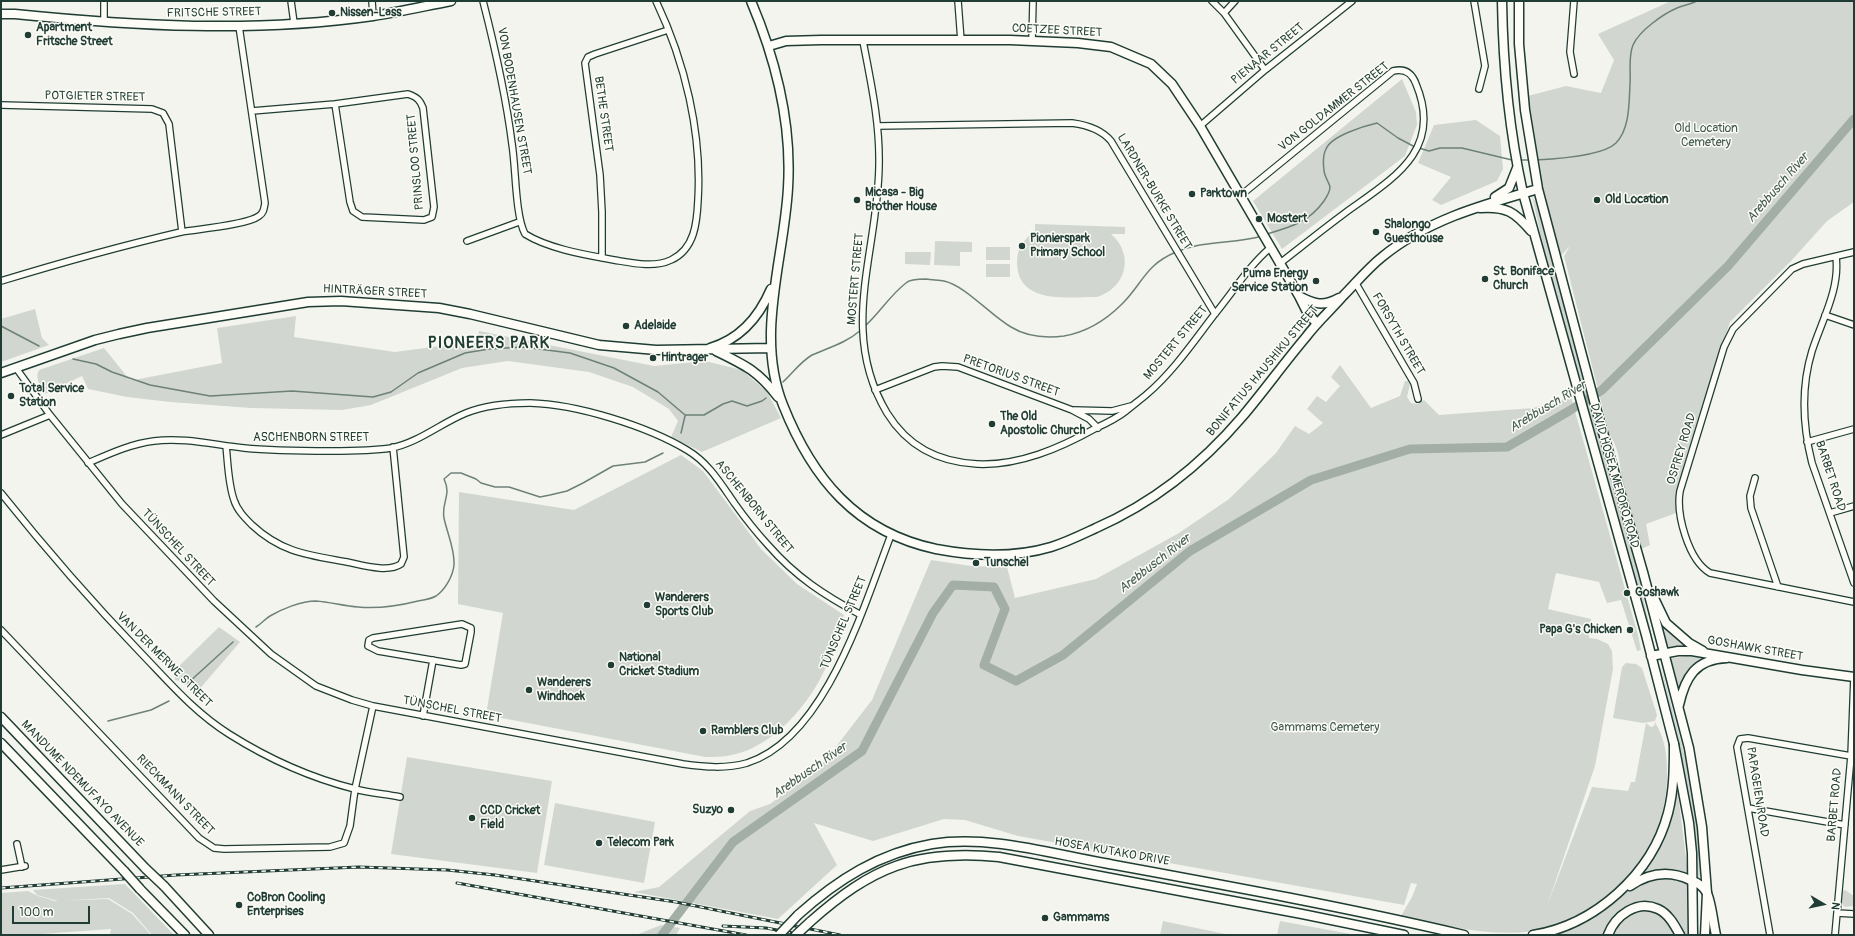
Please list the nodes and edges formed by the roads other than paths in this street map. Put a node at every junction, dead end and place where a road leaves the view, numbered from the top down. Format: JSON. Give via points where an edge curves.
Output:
{"nodes":[{"id":1,"x":104,"y":1,"type":"edge"},
{"id":2,"x":291,"y":1,"type":"edge"},
{"id":3,"x":372,"y":1,"type":"edge"},
{"id":4,"x":450,"y":1,"type":"edge"},
{"id":5,"x":483,"y":1,"type":"edge"},
{"id":6,"x":656,"y":1,"type":"edge"},
{"id":7,"x":752,"y":1,"type":"edge"},
{"id":8,"x":958,"y":1,"type":"edge"},
{"id":9,"x":1033,"y":1,"type":"edge"},
{"id":10,"x":1212,"y":1,"type":"edge"},
{"id":11,"x":1235,"y":1,"type":"edge"},
{"id":12,"x":1352,"y":1,"type":"edge"},
{"id":13,"x":1474,"y":1,"type":"edge"},
{"id":14,"x":1502,"y":1,"type":"edge"},
{"id":15,"x":1518,"y":1,"type":"edge"},
{"id":16,"x":1574,"y":1,"type":"edge"},
{"id":17,"x":1224,"y":13,"type":"junction"},
{"id":18,"x":1,"y":14,"type":"edge"},
{"id":19,"x":373,"y":16,"type":"junction"},
{"id":20,"x":104,"y":22,"type":"junction"},
{"id":21,"x":294,"y":23,"type":"junction"},
{"id":22,"x":239,"y":26,"type":"junction"},
{"id":23,"x":668,"y":30,"type":"junction"},
{"id":24,"x":765,"y":33,"type":"junction"},
{"id":25,"x":786,"y":41,"type":"junction"},
{"id":26,"x":863,"y":41,"type":"junction"},
{"id":27,"x":961,"y":41,"type":"junction"},
{"id":28,"x":1032,"y":41,"type":"junction"},
{"id":29,"x":769,"y":46,"type":"junction"},
{"id":30,"x":774,"y":64,"type":"junction"},
{"id":31,"x":1264,"y":70,"type":"junction"},
{"id":32,"x":1574,"y":74,"type":"dead end"},
{"id":33,"x":1479,"y":89,"type":"dead end"},
{"id":34,"x":335,"y":104,"type":"junction"},
{"id":35,"x":1,"y":105,"type":"edge"},
{"id":36,"x":252,"y":111,"type":"junction"},
{"id":37,"x":878,"y":126,"type":"junction"},
{"id":38,"x":1200,"y":126,"type":"junction"},
{"id":39,"x":1517,"y":166,"type":"junction"},
{"id":40,"x":1538,"y":190,"type":"junction"},
{"id":41,"x":1523,"y":193,"type":"junction"},
{"id":42,"x":1240,"y":196,"type":"junction"},
{"id":43,"x":1484,"y":204,"type":"junction"},
{"id":44,"x":1470,"y":209,"type":"junction"},
{"id":45,"x":519,"y":222,"type":"junction"},
{"id":46,"x":182,"y":232,"type":"junction"},
{"id":47,"x":1533,"y":233,"type":"junction"},
{"id":48,"x":467,"y":241,"type":"dead end"},
{"id":49,"x":1270,"y":248,"type":"junction"},
{"id":50,"x":1854,"y":252,"type":"edge"},
{"id":51,"x":1836,"y":256,"type":"junction"},
{"id":52,"x":602,"y":258,"type":"junction"},
{"id":53,"x":1279,"y":264,"type":"junction"},
{"id":54,"x":776,"y":279,"type":"junction"},
{"id":55,"x":1,"y":281,"type":"edge"},
{"id":56,"x":1355,"y":282,"type":"junction"},
{"id":57,"x":1345,"y":295,"type":"junction"},
{"id":58,"x":1299,"y":296,"type":"junction"},
{"id":59,"x":1306,"y":310,"type":"junction"},
{"id":60,"x":1216,"y":314,"type":"junction"},
{"id":61,"x":1825,"y":315,"type":"junction"},
{"id":62,"x":1317,"y":324,"type":"junction"},
{"id":63,"x":1854,"y":325,"type":"edge"},
{"id":64,"x":1306,"y":336,"type":"junction"},
{"id":65,"x":771,"y":345,"type":"junction"},
{"id":66,"x":704,"y":349,"type":"junction"},
{"id":67,"x":714,"y":350,"type":"junction"},
{"id":68,"x":16,"y":368,"type":"junction"},
{"id":69,"x":1,"y":373,"type":"edge"},
{"id":70,"x":875,"y":390,"type":"junction"},
{"id":71,"x":1418,"y":398,"type":"dead end"},
{"id":72,"x":782,"y":403,"type":"junction"},
{"id":73,"x":1131,"y":406,"type":"junction"},
{"id":74,"x":1072,"y":410,"type":"junction"},
{"id":75,"x":50,"y":415,"type":"junction"},
{"id":76,"x":1098,"y":428,"type":"junction"},
{"id":77,"x":1854,"y":429,"type":"edge"},
{"id":78,"x":1,"y":435,"type":"edge"},
{"id":79,"x":1806,"y":442,"type":"junction"},
{"id":80,"x":226,"y":446,"type":"junction"},
{"id":81,"x":393,"y":447,"type":"junction"},
{"id":82,"x":88,"y":463,"type":"junction"},
{"id":83,"x":1755,"y":478,"type":"dead end"},
{"id":84,"x":1,"y":493,"type":"edge"},
{"id":85,"x":1854,"y":506,"type":"edge"},
{"id":86,"x":1830,"y":513,"type":"junction"},
{"id":87,"x":891,"y":535,"type":"junction"},
{"id":88,"x":1643,"y":572,"type":"junction"},
{"id":89,"x":1854,"y":583,"type":"edge"},
{"id":90,"x":1778,"y":587,"type":"junction"},
{"id":91,"x":1854,"y":602,"type":"edge"},
{"id":92,"x":861,"y":615,"type":"junction"},
{"id":93,"x":1,"y":630,"type":"edge"},
{"id":94,"x":1706,"y":652,"type":"junction"},
{"id":95,"x":1664,"y":653,"type":"junction"},
{"id":96,"x":1651,"y":656,"type":"junction"},
{"id":97,"x":1739,"y":658,"type":"junction"},
{"id":98,"x":433,"y":660,"type":"junction"},
{"id":99,"x":1854,"y":677,"type":"edge"},
{"id":100,"x":373,"y":706,"type":"junction"},
{"id":101,"x":1678,"y":708,"type":"junction"},
{"id":102,"x":423,"y":716,"type":"junction"},
{"id":103,"x":1,"y":717,"type":"edge"},
{"id":104,"x":1,"y":743,"type":"edge"},
{"id":105,"x":1674,"y":744,"type":"junction"},
{"id":106,"x":1851,"y":756,"type":"junction"},
{"id":107,"x":355,"y":789,"type":"junction"},
{"id":108,"x":400,"y":797,"type":"dead end"},
{"id":109,"x":1748,"y":808,"type":"junction"},
{"id":110,"x":1845,"y":825,"type":"junction"},
{"id":111,"x":17,"y":844,"type":"dead end"},
{"id":112,"x":1,"y":870,"type":"edge"},
{"id":113,"x":1693,"y":881,"type":"junction"},
{"id":114,"x":1707,"y":893,"type":"junction"},
{"id":115,"x":1615,"y":896,"type":"junction"},
{"id":116,"x":1836,"y":913,"type":"junction"},
{"id":117,"x":1854,"y":914,"type":"edge"},
{"id":118,"x":185,"y":935,"type":"edge"},
{"id":119,"x":209,"y":935,"type":"edge"},
{"id":120,"x":779,"y":935,"type":"edge"},
{"id":121,"x":796,"y":935,"type":"edge"},
{"id":122,"x":1404,"y":935,"type":"edge"},
{"id":123,"x":1464,"y":935,"type":"edge"},
{"id":124,"x":1533,"y":935,"type":"edge"},
{"id":125,"x":1608,"y":935,"type":"edge"},
{"id":126,"x":1680,"y":935,"type":"edge"},
{"id":127,"x":1693,"y":935,"type":"edge"},
{"id":128,"x":1705,"y":935,"type":"edge"},
{"id":129,"x":1716,"y":935,"type":"edge"},
{"id":130,"x":1770,"y":935,"type":"edge"},
{"id":131,"x":1835,"y":935,"type":"edge"}],
"edges":[{"from":1,"to":20,"type":"street"},
{"from":2,"to":21,"type":"street"},
{"from":3,"to":19,"type":"street"},
{"from":4,"to":19,"type":"main road","name":"FRITSCHE STREET"},
{"from":5,"to":45,"type":"street","name":"VON BODENHAUSEN STREET","via":[[512,142]]},
{"from":6,"to":23,"type":"street"},
{"from":7,"to":24,"type":"main road","name":"BONIFATIUS HAUSHIKU STREET"},
{"from":8,"to":27,"type":"street"},
{"from":9,"to":28,"type":"street"},
{"from":10,"to":17,"type":"street"},
{"from":11,"to":17,"type":"street"},
{"from":12,"to":31,"type":"street","name":"PIENAAR STREET"},
{"from":13,"to":33,"type":"street","via":[[1485,66]]},
{"from":14,"to":39,"type":"main road","name":"DAVID HOSEA MERORO ROAD","via":[[1506,89]]},
{"from":15,"to":40,"type":"main road","name":"DAVID HOSEA MERORO ROAD","via":[[1519,44],[1529,139]]},
{"from":16,"to":32,"type":"street","via":[[1570,52]]},
{"from":17,"to":31,"type":"street"},
{"from":18,"to":20,"type":"main road","name":"FRITSCHE STREET"},
{"from":19,"to":21,"type":"main road","name":"FRITSCHE STREET"},
{"from":20,"to":22,"type":"main road","name":"FRITSCHE STREET"},
{"from":21,"to":22,"type":"main road","name":"FRITSCHE STREET"},
{"from":22,"to":36,"type":"street"},
{"from":23,"to":52,"type":"street","name":"BETHE STREET","via":[[595,54],[588,57],[586,63],[600,175]]},
{"from":23,"to":52,"type":"street","via":[[690,101],[698,151],[697,222],[693,237],[684,251],[671,260],[653,264]]},
{"from":24,"to":25,"type":"main road","via":[[775,40]]},
{"from":24,"to":29,"type":"main road","name":"BONIFATIUS HAUSHIKU STREET"},
{"from":25,"to":26,"type":"main road","name":"COETZEE STREET"},
{"from":25,"to":29,"type":"main road","name":"COETZEE STREET"},
{"from":25,"to":30,"type":"main road","via":[[778,48]]},
{"from":26,"to":27,"type":"main road","name":"COETZEE STREET"},
{"from":26,"to":37,"type":"street","name":"MOSTERT STREET"},
{"from":27,"to":28,"type":"main road","name":"COETZEE STREET"},
{"from":28,"to":38,"type":"main road","name":"COETZEE STREET","via":[[1111,47],[1151,64],[1172,84]]},
{"from":29,"to":30,"type":"main road","name":"BONIFATIUS HAUSHIKU STREET"},
{"from":30,"to":54,"type":"main road","name":"BONIFATIUS HAUSHIKU STREET","via":[[784,107],[788,156],[786,214]]},
{"from":31,"to":38,"type":"street","name":"PIENAAR STREET"},
{"from":34,"to":34,"type":"street","name":"PRINSLOO STREET","via":[[408,94],[420,100],[434,207],[432,216],[424,220],[362,217],[353,211]]},
{"from":34,"to":36,"type":"street","name":"PRINSLOO STREET"},
{"from":35,"to":46,"type":"street","name":"POTGIETER STREET","via":[[152,109],[163,113],[169,124]]},
{"from":36,"to":46,"type":"street","via":[[264,210],[260,216],[248,220]]},
{"from":37,"to":60,"type":"street","name":"LARDNER-BURKE STREET","via":[[1072,123],[1095,129],[1111,141]]},
{"from":37,"to":70,"type":"street","name":"MOSTERT STREET","via":[[877,196],[863,307],[862,342]]},
{"from":38,"to":42,"type":"main road","name":"COETZEE STREET"},
{"from":39,"to":41,"type":"main road","name":"DAVID HOSEA MERORO ROAD"},
{"from":39,"to":43,"type":"main road","via":[[1509,188]]},
{"from":40,"to":41,"type":"main road","name":"BONIFATIUS HAUSHIKU STREET"},
{"from":40,"to":88,"type":"main road","name":"DAVID HOSEA MERORO ROAD"},
{"from":41,"to":43,"type":"main road","name":"BONIFATIUS HAUSHIKU STREET"},
{"from":41,"to":47,"type":"main road","name":"DAVID HOSEA MERORO ROAD"},
{"from":42,"to":49,"type":"main road","name":"COETZEE STREET"},
{"from":42,"to":53,"type":"street","name":"VON GOLDAMMER STREET","via":[[1393,71],[1405,70],[1411,74],[1424,108],[1424,127],[1417,148],[1409,161],[1382,186]]},
{"from":43,"to":44,"type":"main road","name":"BONIFATIUS HAUSHIKU STREET"},
{"from":44,"to":47,"type":"main road","via":[[1510,211]]},
{"from":44,"to":56,"type":"main road","name":"BONIFATIUS HAUSHIKU STREET","via":[[1404,240]]},
{"from":45,"to":48,"type":"street"},
{"from":45,"to":52,"type":"street","via":[[525,234],[533,239],[547,245]]},
{"from":46,"to":55,"type":"street"},
{"from":47,"to":96,"type":"main road","name":"DAVID HOSEA MERORO ROAD"},
{"from":49,"to":53,"type":"main road","name":"COETZEE STREET"},
{"from":49,"to":60,"type":"street","name":"MOSTERT STREET","via":[[1244,275]]},
{"from":50,"to":51,"type":"street","name":"OSPREY ROAD"},
{"from":51,"to":61,"type":"street","name":"BARBET ROAD","via":[[1837,276]]},
{"from":51,"to":90,"type":"street","name":"OSPREY ROAD","via":[[1792,269],[1733,329],[1724,347],[1680,491],[1678,505],[1683,525],[1693,555],[1702,569]]},
{"from":53,"to":58,"type":"main road","name":"COETZEE STREET"},
{"from":54,"to":65,"type":"main road","name":"BONIFATIUS HAUSHIKU STREET"},
{"from":54,"to":66,"type":"main road","via":[[758,316],[748,327],[733,338]]},
{"from":56,"to":57,"type":"main road","name":"BONIFATIUS HAUSHIKU STREET"},
{"from":56,"to":71,"type":"street","name":"FORSYTH STREET","via":[[1414,383]]},
{"from":57,"to":58,"type":"main road","via":[[1322,305],[1312,304]]},
{"from":57,"to":62,"type":"main road","name":"BONIFATIUS HAUSHIKU STREET"},
{"from":58,"to":59,"type":"main road","name":"COETZEE STREET"},
{"from":59,"to":62,"type":"main road","name":"COETZEE STREET"},
{"from":59,"to":64,"type":"main road","via":[[1310,324]]},
{"from":60,"to":73,"type":"street","name":"MOSTERT STREET","via":[[1162,379]]},
{"from":61,"to":63,"type":"street"},
{"from":61,"to":79,"type":"street","name":"BARBET ROAD","via":[[1812,351],[1806,380]]},
{"from":62,"to":64,"type":"main road","name":"BONIFATIUS HAUSHIKU STREET"},
{"from":64,"to":87,"type":"main road","name":"BONIFATIUS HAUSHIKU STREET","via":[[1239,421],[1198,463],[1165,489],[1116,519],[1065,542],[1022,553],[978,555],[946,551]]},
{"from":65,"to":66,"type":"main road","name":"HINTRÄGER STREET"},
{"from":65,"to":67,"type":"main road","name":"HINTRÄGER STREET"},
{"from":65,"to":72,"type":"main road","name":"BONIFATIUS HAUSHIKU STREET","via":[[776,384]]},
{"from":66,"to":67,"type":"main road","name":"HINTRÄGER STREET"},
{"from":66,"to":68,"type":"main road","name":"HINTRÄGER STREET","via":[[656,350],[599,345],[439,308],[341,301],[293,304],[147,328],[94,340]]},
{"from":67,"to":72,"type":"main road","via":[[756,372]]},
{"from":68,"to":69,"type":"main road","name":"HINTRÄGER STREET"},
{"from":68,"to":75,"type":"street","name":"TÜNSCHEL STREET"},
{"from":70,"to":74,"type":"street","name":"PRETORIUS STREET","via":[[922,371],[938,366],[950,366]]},
{"from":70,"to":76,"type":"street","name":"MOSTERT STREET","via":[[895,426],[906,438],[935,456],[954,462],[1003,464],[1052,450]]},
{"from":72,"to":87,"type":"main road","name":"BONIFATIUS HAUSHIKU STREET","via":[[794,430],[822,477],[854,511]]},
{"from":73,"to":74,"type":"street","name":"PRETORIUS STREET","via":[[1112,411]]},
{"from":73,"to":76,"type":"street","name":"MOSTERT STREET"},
{"from":74,"to":76,"type":"street","name":"PRETORIUS STREET","via":[[1089,419]]},
{"from":75,"to":78,"type":"street"},
{"from":75,"to":82,"type":"street","name":"TÜNSCHEL STREET"},
{"from":77,"to":79,"type":"street"},
{"from":79,"to":86,"type":"street","name":"BARBET ROAD"},
{"from":80,"to":81,"type":"street","name":"ASCHENBORN STREET","via":[[316,451]]},
{"from":80,"to":81,"type":"street","via":[[232,491],[237,507],[244,517],[272,540],[289,550],[390,568],[401,564],[404,557]]},
{"from":80,"to":82,"type":"street","name":"ASCHENBORN STREET","via":[[154,440],[116,451]]},
{"from":81,"to":92,"type":"street","name":"ASCHENBORN STREET","via":[[467,413],[496,405],[516,403],[569,407],[647,431],[700,459],[768,545],[789,566],[810,585]]},
{"from":82,"to":100,"type":"street","name":"TÜNSCHEL STREET","via":[[122,504],[214,602],[271,654],[316,686]]},
{"from":83,"to":90,"type":"street","via":[[1750,496],[1751,508]]},
{"from":84,"to":107,"type":"street","name":"VAN DER MERWE STREET","via":[[95,605],[198,711],[228,733],[269,757]]},
{"from":85,"to":86,"type":"street"},
{"from":86,"to":89,"type":"street","name":"BARBET ROAD"},
{"from":87,"to":92,"type":"street","name":"TÜNSCHEL STREET"},
{"from":88,"to":94,"type":"main road","via":[[1666,623],[1689,643]]},
{"from":88,"to":95,"type":"main road","name":"DAVID HOSEA MERORO ROAD"},
{"from":90,"to":91,"type":"street","name":"OSPREY ROAD"},
{"from":92,"to":102,"type":"street","name":"TÜNSCHEL STREET","via":[[833,677],[813,709],[778,746],[760,758],[746,763],[715,767],[683,764]]},
{"from":93,"to":107,"type":"street","name":"RIECKMANN STREET","via":[[199,838],[214,848],[234,850],[340,845],[348,836]]},
{"from":94,"to":95,"type":"main road","name":"GOSHAWK STREET"},
{"from":94,"to":97,"type":"main road","name":"GOSHAWK STREET"},
{"from":95,"to":96,"type":"main road","name":"GOSHAWK STREET"},
{"from":95,"to":101,"type":"main road","name":"DAVID HOSEA MERORO ROAD"},
{"from":96,"to":105,"type":"main road","name":"DAVID HOSEA MERORO ROAD"},
{"from":97,"to":99,"type":"main road","name":"GOSHAWK STREET"},
{"from":97,"to":101,"type":"main road","via":[[1722,658],[1699,667],[1689,675]]},
{"from":98,"to":98,"type":"street","via":[[372,649],[368,643],[373,638],[458,624],[471,628],[465,664],[456,665]]},
{"from":98,"to":102,"type":"street"},
{"from":99,"to":106,"type":"street","name":"BARBET ROAD"},
{"from":100,"to":102,"type":"street","name":"TÜNSCHEL STREET"},
{"from":100,"to":107,"type":"street","name":"RIECKMANN STREET"},
{"from":101,"to":114,"type":"main road","name":"DAVID HOSEA MERORO ROAD","via":[[1689,748],[1699,809]]},
{"from":103,"to":119,"type":"main road","name":"MANDUME NDEMUFAYO AVENUE","bridge":true},
{"from":104,"to":118,"type":"main road","bridge":true},
{"from":105,"to":113,"type":"main road","name":"DAVID HOSEA MERORO ROAD","via":[[1689,823]]},
{"from":105,"to":115,"type":"main road","via":[[1672,794],[1664,826],[1648,859]]},
{"from":106,"to":109,"type":"street","name":"PAPAGEIEN ROAD","via":[[1753,738],[1740,739],[1737,747]]},
{"from":106,"to":110,"type":"street","name":"BARBET ROAD"},
{"from":107,"to":108,"type":"street","name":"VAN DER MERWE STREET"},
{"from":109,"to":110,"type":"street"},
{"from":109,"to":130,"type":"street","name":"PAPAGEIEN ROAD"},
{"from":110,"to":116,"type":"street","name":"BARBET ROAD"},
{"from":111,"to":112,"type":"street","via":[[23,867]]},
{"from":113,"to":114,"type":"main road","via":[[1702,886]]},
{"from":113,"to":115,"type":"main road","via":[[1679,875],[1659,873],[1638,880]]},
{"from":113,"to":127,"type":"main road","name":"DAVID HOSEA MERORO ROAD"},
{"from":114,"to":128,"type":"main road","name":"DAVID HOSEA MERORO ROAD"},
{"from":114,"to":129,"type":"main road"},
{"from":115,"to":124,"type":"main road","via":[[1579,920]]},
{"from":116,"to":117,"type":"street"},
{"from":116,"to":131,"type":"street","name":"BARBET ROAD"},
{"from":120,"to":123,"type":"main road","name":"HOSEA KUTAKO DRIVE","bridge":true,"via":[[827,890],[861,868],[885,857],[931,844],[974,842],[1002,844],[1139,870]]},
{"from":121,"to":122,"type":"main road","name":"HOSEA KUTAKO DRIVE","bridge":true,"via":[[839,897],[865,880],[886,869],[940,855],[999,857]]},
{"from":125,"to":126,"type":"main road","via":[[1618,918],[1644,906],[1658,908],[1663,912]]}]}
